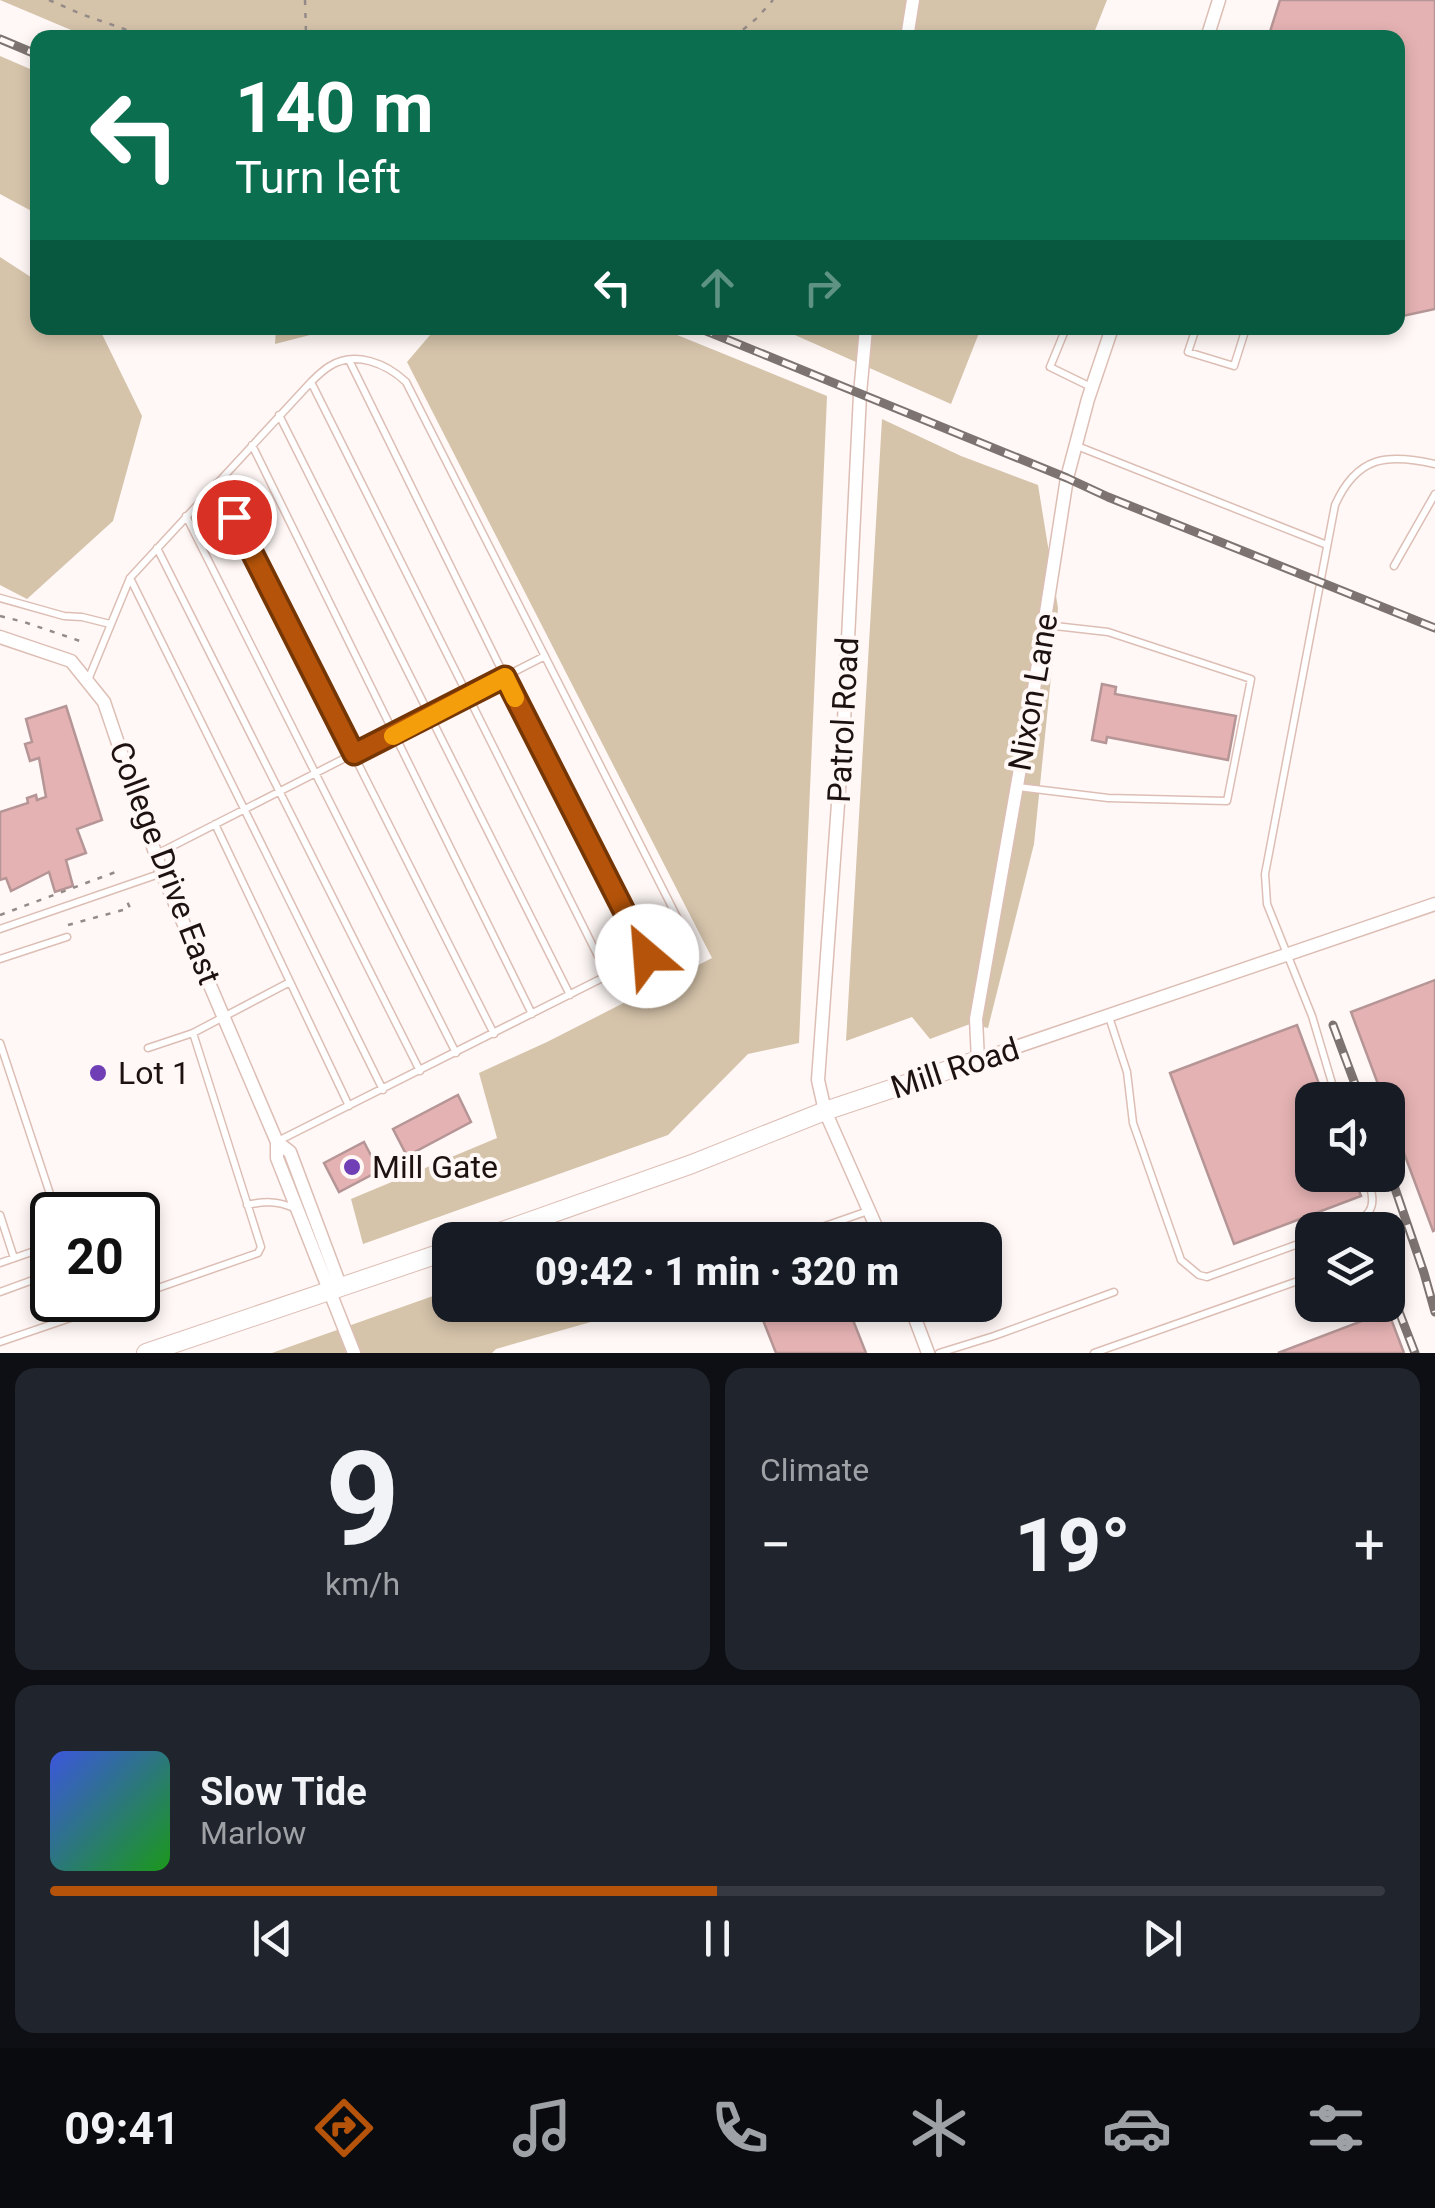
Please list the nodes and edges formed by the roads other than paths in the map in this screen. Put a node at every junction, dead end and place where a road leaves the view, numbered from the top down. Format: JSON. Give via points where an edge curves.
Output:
{"nodes":[{"id":1,"x":913,"y":0,"type":"edge"},
{"id":2,"x":1219,"y":0,"type":"edge"},
{"id":3,"x":908,"y":30,"type":"edge"},
{"id":4,"x":1209,"y":30,"type":"edge"},
{"id":5,"x":865,"y":335,"type":"edge"},
{"id":6,"x":1063,"y":335,"type":"edge"},
{"id":7,"x":1110,"y":335,"type":"edge"},
{"id":8,"x":1194,"y":335,"type":"edge"},
{"id":9,"x":1244,"y":335,"type":"edge"},
{"id":10,"x":349,"y":360,"type":"junction"},
{"id":11,"x":311,"y":382,"type":"junction"},
{"id":12,"x":1092,"y":388,"type":"junction"},
{"id":13,"x":280,"y":416,"type":"junction"},
{"id":14,"x":252,"y":444,"type":"junction"},
{"id":15,"x":1076,"y":446,"type":"junction"},
{"id":16,"x":1435,"y":464,"type":"edge"},
{"id":17,"x":217,"y":483,"type":"junction"},
{"id":18,"x":1435,"y":494,"type":"edge"},
{"id":19,"x":186,"y":516,"type":"junction"},
{"id":20,"x":1327,"y":546,"type":"junction"},
{"id":21,"x":157,"y":548,"type":"junction"},
{"id":22,"x":1394,"y":566,"type":"dead end"},
{"id":23,"x":130,"y":578,"type":"junction"},
{"id":24,"x":0,"y":598,"type":"edge"},
{"id":25,"x":110,"y":624,"type":"junction"},
{"id":26,"x":1044,"y":625,"type":"junction"},
{"id":27,"x":0,"y":637,"type":"edge"},
{"id":28,"x":545,"y":656,"type":"junction"},
{"id":29,"x":505,"y":677,"type":"junction"},
{"id":30,"x":88,"y":680,"type":"junction"},
{"id":31,"x":467,"y":697,"type":"junction"},
{"id":32,"x":430,"y":716,"type":"junction"},
{"id":33,"x":394,"y":735,"type":"junction"},
{"id":34,"x":354,"y":754,"type":"junction"},
{"id":35,"x":316,"y":774,"type":"junction"},
{"id":36,"x":1017,"y":787,"type":"junction"},
{"id":37,"x":279,"y":793,"type":"junction"},
{"id":38,"x":244,"y":810,"type":"junction"},
{"id":39,"x":216,"y":824,"type":"junction"},
{"id":40,"x":156,"y":855,"type":"junction"},
{"id":41,"x":162,"y":873,"type":"junction"},
{"id":42,"x":1435,"y":904,"type":"edge"},
{"id":43,"x":0,"y":929,"type":"edge"},
{"id":44,"x":67,"y":937,"type":"dead end"},
{"id":45,"x":647,"y":956,"type":"junction"},
{"id":46,"x":1288,"y":956,"type":"junction"},
{"id":47,"x":0,"y":958,"type":"edge"},
{"id":48,"x":608,"y":976,"type":"junction"},
{"id":49,"x":290,"y":982,"type":"junction"},
{"id":50,"x":570,"y":995,"type":"junction"},
{"id":51,"x":532,"y":1014,"type":"junction"},
{"id":52,"x":224,"y":1016,"type":"junction"},
{"id":53,"x":1108,"y":1016,"type":"junction"},
{"id":54,"x":193,"y":1033,"type":"junction"},
{"id":55,"x":494,"y":1034,"type":"junction"},
{"id":56,"x":0,"y":1043,"type":"edge"},
{"id":57,"x":148,"y":1048,"type":"dead end"},
{"id":58,"x":456,"y":1053,"type":"junction"},
{"id":59,"x":978,"y":1060,"type":"junction"},
{"id":60,"x":420,"y":1071,"type":"junction"},
{"id":61,"x":1332,"y":1082,"type":"edge"},
{"id":62,"x":383,"y":1090,"type":"junction"},
{"id":63,"x":350,"y":1106,"type":"junction"},
{"id":64,"x":825,"y":1111,"type":"junction"},
{"id":65,"x":277,"y":1142,"type":"junction"},
{"id":66,"x":292,"y":1176,"type":"junction"},
{"id":67,"x":49,"y":1192,"type":"edge"},
{"id":68,"x":247,"y":1205,"type":"junction"},
{"id":69,"x":297,"y":1209,"type":"junction"},
{"id":70,"x":869,"y":1211,"type":"junction"},
{"id":71,"x":0,"y":1215,"type":"edge"},
{"id":72,"x":528,"y":1222,"type":"edge"},
{"id":73,"x":837,"y":1222,"type":"edge"},
{"id":74,"x":874,"y":1222,"type":"edge"},
{"id":75,"x":1295,"y":1245,"type":"edge"},
{"id":76,"x":30,"y":1253,"type":"edge"},
{"id":77,"x":432,"y":1256,"type":"edge"},
{"id":78,"x":14,"y":1258,"type":"junction"},
{"id":79,"x":0,"y":1263,"type":"edge"},
{"id":80,"x":30,"y":1281,"type":"edge"},
{"id":81,"x":1295,"y":1282,"type":"edge"},
{"id":82,"x":160,"y":1287,"type":"edge"},
{"id":83,"x":335,"y":1290,"type":"junction"},
{"id":84,"x":0,"y":1292,"type":"edge"},
{"id":85,"x":1114,"y":1292,"type":"dead end"},
{"id":86,"x":59,"y":1322,"type":"edge"},
{"id":87,"x":916,"y":1322,"type":"edge"},
{"id":88,"x":0,"y":1342,"type":"edge"},
{"id":89,"x":146,"y":1353,"type":"edge"},
{"id":90,"x":354,"y":1353,"type":"edge"},
{"id":91,"x":928,"y":1353,"type":"edge"},
{"id":92,"x":939,"y":1353,"type":"edge"},
{"id":93,"x":1094,"y":1353,"type":"edge"}],
"edges":[{"from":1,"to":3,"type":"street"},
{"from":2,"to":4,"type":"street"},
{"from":5,"to":64,"type":"street","name":"Patrol Road","via":[[818,1080]]},
{"from":6,"to":12,"type":"lane","via":[[1050,367]]},
{"from":7,"to":12,"type":"street","name":"Nixon Lane"},
{"from":8,"to":9,"type":"lane","via":[[1188,352],[1234,366]]},
{"from":10,"to":11,"type":"lane"},
{"from":10,"to":28,"type":"lane","via":[[374,361],[406,382]]},
{"from":10,"to":29,"type":"lane"},
{"from":11,"to":13,"type":"lane"},
{"from":11,"to":31,"type":"lane"},
{"from":12,"to":15,"type":"street","name":"Nixon Lane"},
{"from":13,"to":14,"type":"lane"},
{"from":13,"to":32,"type":"lane"},
{"from":14,"to":17,"type":"lane"},
{"from":14,"to":33,"type":"lane"},
{"from":15,"to":20,"type":"lane"},
{"from":15,"to":26,"type":"street","name":"Nixon Lane"},
{"from":16,"to":20,"type":"lane","via":[[1390,458],[1356,473],[1335,505]]},
{"from":17,"to":19,"type":"lane"},
{"from":17,"to":34,"type":"lane"},
{"from":18,"to":22,"type":"lane"},
{"from":19,"to":21,"type":"lane"},
{"from":19,"to":35,"type":"lane"},
{"from":20,"to":46,"type":"lane","via":[[1265,874],[1267,904]]},
{"from":21,"to":23,"type":"lane"},
{"from":21,"to":37,"type":"lane"},
{"from":23,"to":25,"type":"lane"},
{"from":23,"to":38,"type":"lane"},
{"from":24,"to":25,"type":"lane"},
{"from":25,"to":30,"type":"lane"},
{"from":26,"to":36,"type":"street","name":"Nixon Lane"},
{"from":26,"to":36,"type":"lane","via":[[1108,632],[1251,679],[1227,801]]},
{"from":27,"to":30,"type":"street","name":"College Drive East","via":[[71,662]]},
{"from":28,"to":29,"type":"lane"},
{"from":28,"to":45,"type":"lane","via":[[680,923],[670,944]]},
{"from":29,"to":31,"type":"lane"},
{"from":29,"to":45,"type":"lane"},
{"from":30,"to":40,"type":"street","name":"College Drive East","via":[[104,702]]},
{"from":31,"to":32,"type":"lane"},
{"from":31,"to":48,"type":"lane"},
{"from":32,"to":33,"type":"lane"},
{"from":32,"to":50,"type":"lane"},
{"from":33,"to":34,"type":"lane"},
{"from":33,"to":51,"type":"lane"},
{"from":34,"to":35,"type":"lane"},
{"from":34,"to":55,"type":"lane"},
{"from":35,"to":37,"type":"lane"},
{"from":35,"to":58,"type":"lane"},
{"from":36,"to":59,"type":"street","name":"Nixon Lane","via":[[976,1019]]},
{"from":37,"to":38,"type":"lane"},
{"from":37,"to":60,"type":"lane"},
{"from":38,"to":39,"type":"lane"},
{"from":38,"to":62,"type":"lane"},
{"from":39,"to":40,"type":"lane"},
{"from":39,"to":49,"type":"lane"},
{"from":40,"to":41,"type":"street","name":"College Drive East"},
{"from":41,"to":43,"type":"lane"},
{"from":41,"to":52,"type":"street","name":"College Drive East"},
{"from":42,"to":46,"type":"street","name":"Mill Road"},
{"from":44,"to":47,"type":"lane"},
{"from":45,"to":48,"type":"lane"},
{"from":46,"to":53,"type":"street","name":"Mill Road"},
{"from":46,"to":61,"type":"lane"},
{"from":48,"to":50,"type":"lane"},
{"from":49,"to":52,"type":"lane"},
{"from":49,"to":63,"type":"lane"},
{"from":50,"to":51,"type":"lane"},
{"from":51,"to":55,"type":"lane"},
{"from":52,"to":54,"type":"lane"},
{"from":52,"to":65,"type":"street","name":"College Drive East"},
{"from":53,"to":59,"type":"street","name":"Mill Road"},
{"from":53,"to":75,"type":"lane","via":[[1127,1072],[1133,1123],[1181,1260],[1208,1278]]},
{"from":54,"to":57,"type":"lane"},
{"from":54,"to":68,"type":"lane"},
{"from":55,"to":58,"type":"lane"},
{"from":56,"to":67,"type":"lane"},
{"from":58,"to":60,"type":"lane"},
{"from":59,"to":64,"type":"street","name":"Mill Road"},
{"from":60,"to":62,"type":"lane"},
{"from":62,"to":63,"type":"lane"},
{"from":63,"to":65,"type":"lane"},
{"from":64,"to":70,"type":"street","name":"Patrol Road"},
{"from":64,"to":72,"type":"street","name":"Mill Road"},
{"from":65,"to":66,"type":"street","name":"College Drive East","via":[[277,1158]]},
{"from":66,"to":69,"type":"street","name":"College Drive East"},
{"from":66,"to":83,"type":"street","name":"College Drive East"},
{"from":68,"to":69,"type":"lane","via":[[280,1202]]},
{"from":68,"to":82,"type":"lane","via":[[258,1253]]},
{"from":69,"to":83,"type":"street","name":"College Drive East"},
{"from":70,"to":73,"type":"lane"},
{"from":70,"to":74,"type":"street","name":"Patrol Road"},
{"from":71,"to":78,"type":"lane"},
{"from":76,"to":78,"type":"lane"},
{"from":77,"to":83,"type":"street"},
{"from":78,"to":79,"type":"lane"},
{"from":80,"to":84,"type":"lane"},
{"from":81,"to":93,"type":"lane"},
{"from":83,"to":89,"type":"street"},
{"from":83,"to":90,"type":"street"},
{"from":85,"to":92,"type":"lane"},
{"from":86,"to":88,"type":"lane"},
{"from":87,"to":91,"type":"street"}]}
